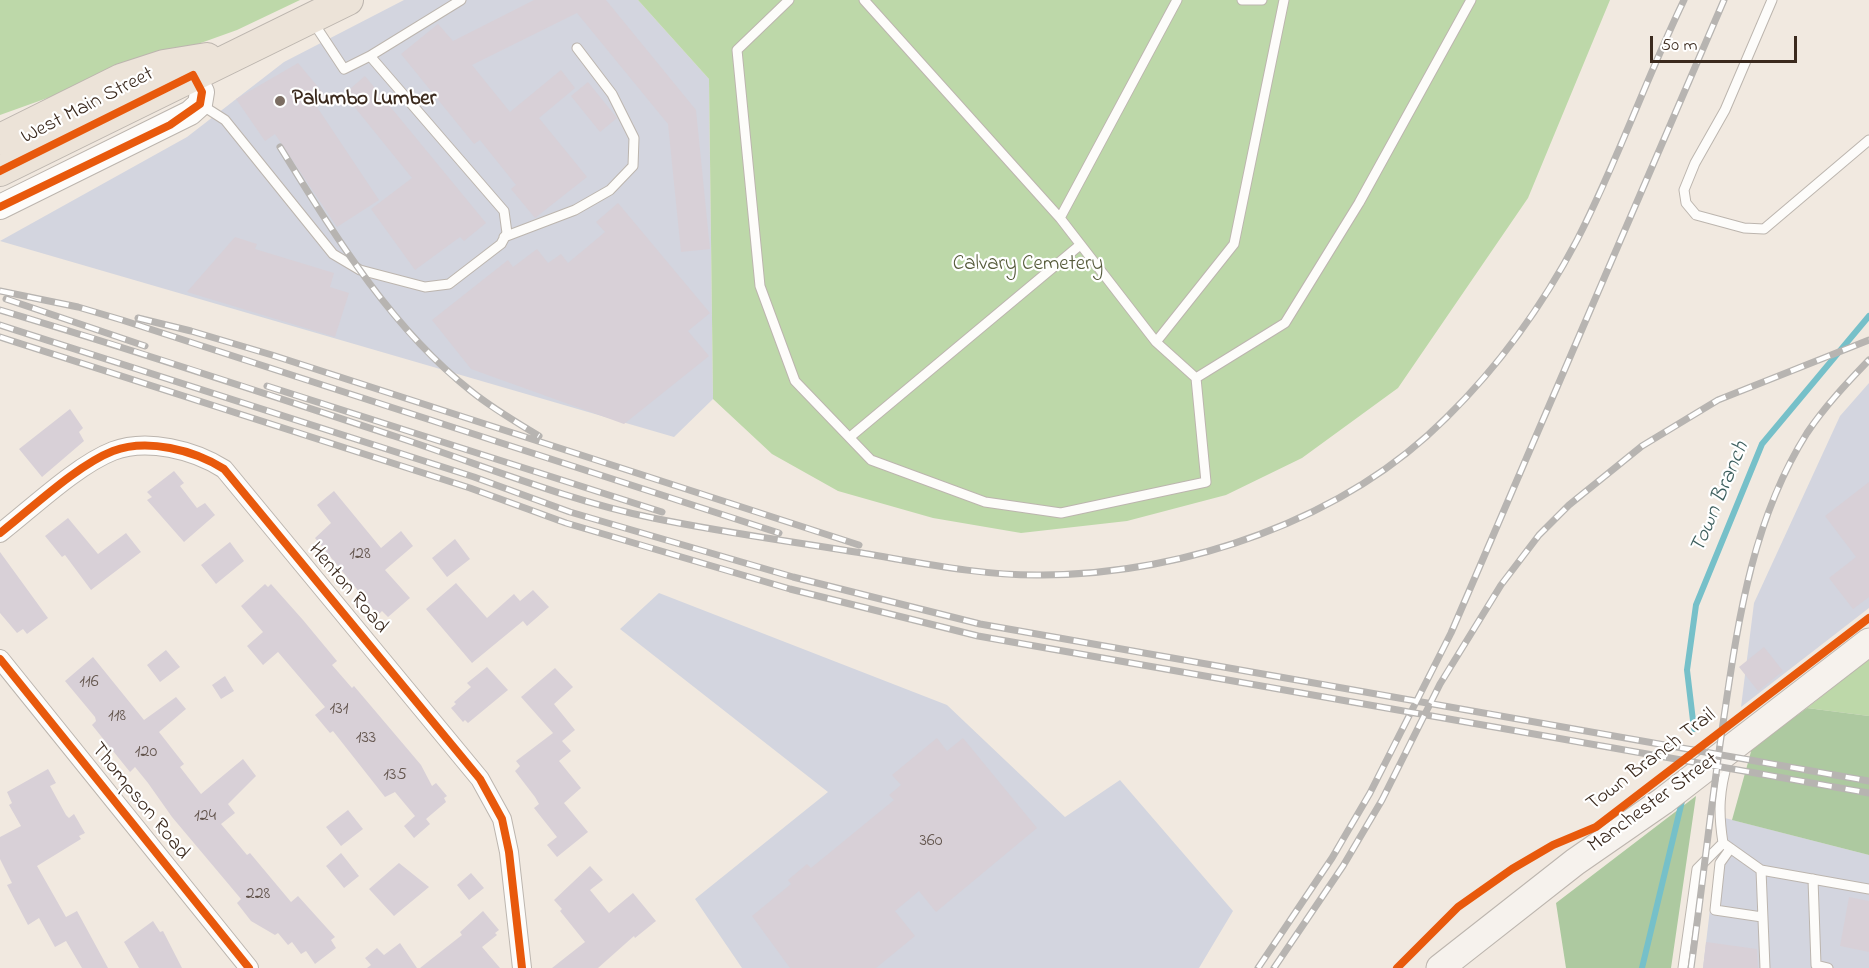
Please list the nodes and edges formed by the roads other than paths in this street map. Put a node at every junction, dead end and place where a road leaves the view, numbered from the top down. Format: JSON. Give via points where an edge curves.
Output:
{"nodes":[{"id":1,"x":348,"y":0,"type":"edge"},
{"id":2,"x":461,"y":0,"type":"edge"},
{"id":3,"x":789,"y":0,"type":"edge"},
{"id":4,"x":864,"y":0,"type":"edge"},
{"id":5,"x":1177,"y":0,"type":"edge"},
{"id":6,"x":1242,"y":0,"type":"edge"},
{"id":7,"x":1262,"y":0,"type":"edge"},
{"id":8,"x":1284,"y":0,"type":"edge"},
{"id":9,"x":1471,"y":0,"type":"edge"},
{"id":10,"x":1772,"y":0,"type":"edge"},
{"id":11,"x":311,"y":18,"type":"junction"},
{"id":12,"x":252,"y":45,"type":"junction"},
{"id":13,"x":578,"y":48,"type":"dead end"},
{"id":14,"x":370,"y":56,"type":"junction"},
{"id":15,"x":193,"y":75,"type":"junction"},
{"id":16,"x":200,"y":104,"type":"junction"},
{"id":17,"x":0,"y":140,"type":"edge"},
{"id":18,"x":1869,"y":140,"type":"edge"},
{"id":19,"x":0,"y":171,"type":"edge"},
{"id":20,"x":0,"y":207,"type":"edge"},
{"id":21,"x":1060,"y":218,"type":"junction"},
{"id":22,"x":504,"y":237,"type":"junction"},
{"id":23,"x":1080,"y":245,"type":"junction"},
{"id":24,"x":1156,"y":342,"type":"junction"},
{"id":25,"x":1196,"y":378,"type":"junction"},
{"id":26,"x":850,"y":437,"type":"junction"},
{"id":27,"x":0,"y":533,"type":"edge"},
{"id":28,"x":1869,"y":642,"type":"edge"},
{"id":29,"x":0,"y":659,"type":"edge"},
{"id":30,"x":1732,"y":746,"type":"junction"},
{"id":31,"x":1726,"y":846,"type":"junction"},
{"id":32,"x":1761,"y":870,"type":"junction"},
{"id":33,"x":1813,"y":879,"type":"junction"},
{"id":34,"x":1869,"y":889,"type":"edge"},
{"id":35,"x":1762,"y":917,"type":"junction"},
{"id":36,"x":249,"y":968,"type":"edge"},
{"id":37,"x":522,"y":968,"type":"edge"},
{"id":38,"x":1440,"y":968,"type":"edge"},
{"id":39,"x":1683,"y":968,"type":"edge"},
{"id":40,"x":1765,"y":968,"type":"edge"},
{"id":41,"x":1828,"y":968,"type":"edge"}],
"edges":[{"from":1,"to":11,"type":"main road","name":"West Main Street"},
{"from":2,"to":14,"type":"lane"},
{"from":3,"to":26,"type":"lane","via":[[737,50],[760,286],[795,381]]},
{"from":4,"to":21,"type":"lane"},
{"from":5,"to":21,"type":"lane"},
{"from":6,"to":7,"type":"lane"},
{"from":8,"to":24,"type":"lane","via":[[1234,244]]},
{"from":9,"to":25,"type":"lane","via":[[1359,203],[1285,323]]},
{"from":10,"to":18,"type":"lane","via":[[1725,110],[1695,163],[1684,190],[1686,203],[1696,215],[1764,230]]},
{"from":11,"to":12,"type":"main road","name":"West Main Street"},
{"from":11,"to":14,"type":"lane","via":[[344,69]]},
{"from":12,"to":15,"type":"main road","name":"West Main Street"},
{"from":12,"to":17,"type":"main road","via":[[136,73]]},
{"from":13,"to":22,"type":"lane","via":[[612,94],[634,138],[633,166],[609,190],[575,210]]},
{"from":14,"to":22,"type":"lane","via":[[504,211]]},
{"from":15,"to":16,"type":"street","via":[[202,92]]},
{"from":15,"to":19,"type":"main road","name":"West Main Street"},
{"from":16,"to":20,"type":"street","via":[[170,125]]},
{"from":16,"to":22,"type":"lane","via":[[225,120],[333,254],[360,270],[425,288],[449,285],[501,244]]},
{"from":21,"to":23,"type":"lane"},
{"from":23,"to":24,"type":"lane"},
{"from":23,"to":26,"type":"lane"},
{"from":24,"to":25,"type":"lane"},
{"from":25,"to":26,"type":"lane","via":[[1206,482],[1061,513],[985,502],[871,460]]},
{"from":27,"to":37,"type":"street","name":"Henton Road","via":[[84,468],[112,452],[134,446],[160,447],[224,469],[480,779],[502,819]]},
{"from":28,"to":30,"type":"main road","name":"Manchester Street"},
{"from":29,"to":36,"type":"street","name":"Thompson Road"},
{"from":30,"to":31,"type":"lane","via":[[1718,814]]},
{"from":30,"to":38,"type":"main road","name":"Manchester Street"},
{"from":31,"to":32,"type":"lane"},
{"from":31,"to":35,"type":"lane","via":[[1720,863],[1715,910]]},
{"from":31,"to":39,"type":"lane","via":[[1697,869]]},
{"from":32,"to":33,"type":"lane"},
{"from":32,"to":35,"type":"lane"},
{"from":33,"to":34,"type":"lane"},
{"from":33,"to":41,"type":"lane","via":[[1816,964]]},
{"from":35,"to":40,"type":"lane"}]}
